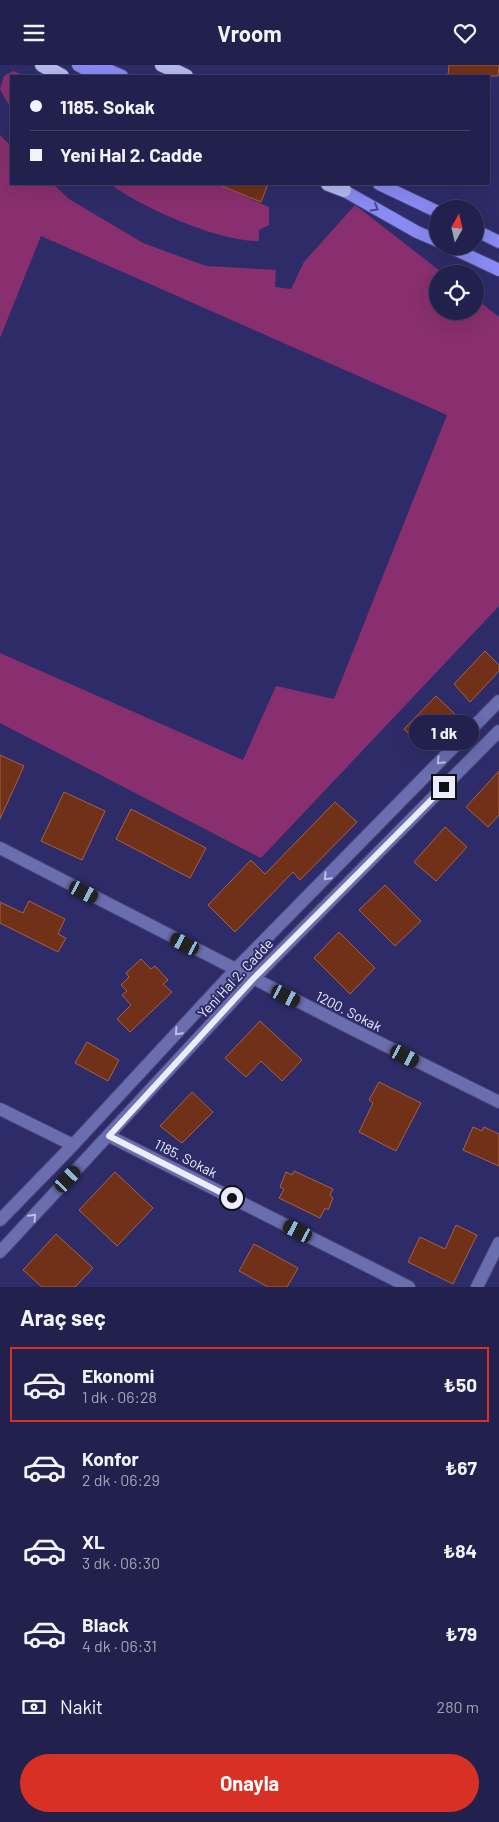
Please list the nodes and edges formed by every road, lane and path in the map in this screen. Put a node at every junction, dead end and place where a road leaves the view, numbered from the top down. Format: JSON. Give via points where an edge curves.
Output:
{"nodes":[{"id":1,"x":42,"y":65,"type":"edge"},
{"id":2,"x":78,"y":65,"type":"edge"},
{"id":3,"x":97,"y":65,"type":"edge"},
{"id":4,"x":162,"y":65,"type":"edge"},
{"id":5,"x":60,"y":75,"type":"edge"},
{"id":6,"x":95,"y":75,"type":"edge"},
{"id":7,"x":120,"y":75,"type":"edge"},
{"id":8,"x":184,"y":75,"type":"edge"},
{"id":9,"x":381,"y":185,"type":"edge"},
{"id":10,"x":338,"y":187,"type":"edge"},
{"id":11,"x":429,"y":208,"type":"edge"},
{"id":12,"x":484,"y":234,"type":"edge"},
{"id":13,"x":429,"y":236,"type":"edge"},
{"id":14,"x":499,"y":242,"type":"edge"},
{"id":15,"x":467,"y":255,"type":"edge"},
{"id":16,"x":499,"y":270,"type":"edge"},
{"id":17,"x":499,"y":701,"type":"edge"},
{"id":18,"x":499,"y":732,"type":"edge"},
{"id":19,"x":0,"y":849,"type":"edge"},
{"id":20,"x":235,"y":970,"type":"junction"},
{"id":21,"x":253,"y":979,"type":"junction"},
{"id":22,"x":499,"y":1101,"type":"edge"},
{"id":23,"x":0,"y":1109,"type":"edge"},
{"id":24,"x":109,"y":1136,"type":"junction"},
{"id":25,"x":73,"y":1145,"type":"junction"},
{"id":26,"x":0,"y":1220,"type":"edge"},
{"id":27,"x":499,"y":1243,"type":"edge"},
{"id":28,"x":0,"y":1252,"type":"edge"},
{"id":29,"x":395,"y":1284,"type":"edge"},
{"id":30,"x":409,"y":1287,"type":"edge"},
{"id":31,"x":477,"y":1287,"type":"edge"}],
"edges":[{"from":1,"to":5,"type":"highway"},
{"from":2,"to":6,"type":"main road"},
{"from":3,"to":7,"type":"main road"},
{"from":4,"to":8,"type":"highway"},
{"from":9,"to":11,"type":"main road"},
{"from":10,"to":13,"type":"main road","one_way":true},
{"from":12,"to":14,"type":"main road"},
{"from":15,"to":16,"type":"main road"},
{"from":17,"to":20,"type":"street","one_way":true},
{"from":18,"to":21,"type":"street","name":"Yeni Hal 2. Cadde"},
{"from":19,"to":20,"type":"street","name":"1200. Sokak"},
{"from":20,"to":21,"type":"street","name":"1200. Sokak"},
{"from":20,"to":25,"type":"street","one_way":true},
{"from":21,"to":22,"type":"street","name":"1200. Sokak"},
{"from":21,"to":24,"type":"street","name":"Yeni Hal 2. Cadde"},
{"from":23,"to":25,"type":"street"},
{"from":28,"to":24,"type":"street","name":"Yeni Hal 2. Cadde","one_way":true},
{"from":24,"to":29,"type":"street","name":"1185. Sokak"},
{"from":25,"to":26,"type":"street"},
{"from":27,"to":31,"type":"street"},
{"from":29,"to":30,"type":"street","name":"1185. Sokak"}]}
